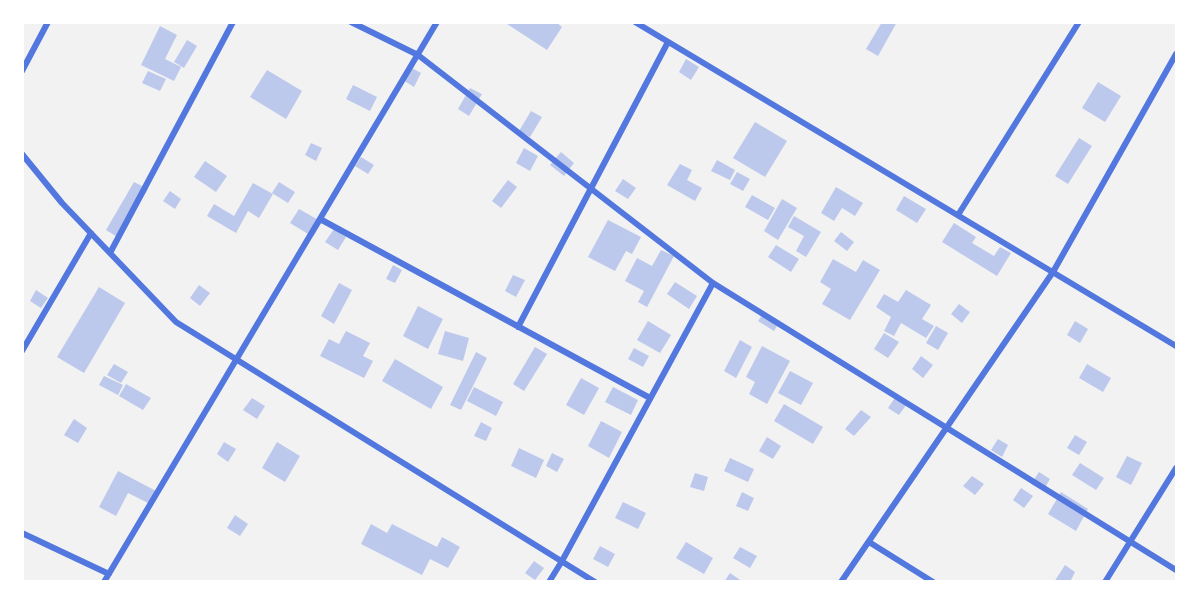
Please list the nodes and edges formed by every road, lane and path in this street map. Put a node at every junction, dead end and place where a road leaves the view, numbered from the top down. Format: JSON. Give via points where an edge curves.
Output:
{"nodes":[{"id":1,"x":48,"y":22,"type":"edge"},
{"id":2,"x":233,"y":22,"type":"edge"},
{"id":3,"x":351,"y":22,"type":"edge"},
{"id":4,"x":436,"y":22,"type":"edge"},
{"id":5,"x":634,"y":22,"type":"edge"},
{"id":6,"x":1079,"y":22,"type":"edge"},
{"id":7,"x":668,"y":42,"type":"junction"},
{"id":8,"x":1176,"y":54,"type":"edge"},
{"id":9,"x":418,"y":55,"type":"junction"},
{"id":10,"x":22,"y":71,"type":"edge"},
{"id":11,"x":22,"y":154,"type":"edge"},
{"id":12,"x":591,"y":188,"type":"junction"},
{"id":13,"x":958,"y":215,"type":"junction"},
{"id":14,"x":320,"y":219,"type":"junction"},
{"id":15,"x":91,"y":233,"type":"junction"},
{"id":16,"x":110,"y":253,"type":"junction"},
{"id":17,"x":1053,"y":272,"type":"junction"},
{"id":18,"x":713,"y":283,"type":"junction"},
{"id":19,"x":518,"y":327,"type":"junction"},
{"id":20,"x":1176,"y":345,"type":"edge"},
{"id":21,"x":22,"y":351,"type":"edge"},
{"id":22,"x":237,"y":360,"type":"junction"},
{"id":23,"x":650,"y":398,"type":"junction"},
{"id":24,"x":946,"y":428,"type":"junction"},
{"id":25,"x":1176,"y":468,"type":"edge"},
{"id":26,"x":22,"y":533,"type":"edge"},
{"id":27,"x":868,"y":542,"type":"junction"},
{"id":28,"x":1130,"y":542,"type":"junction"},
{"id":29,"x":562,"y":561,"type":"junction"},
{"id":30,"x":1176,"y":570,"type":"edge"},
{"id":31,"x":109,"y":574,"type":"junction"},
{"id":32,"x":104,"y":582,"type":"edge"},
{"id":33,"x":549,"y":582,"type":"edge"},
{"id":34,"x":595,"y":582,"type":"edge"},
{"id":35,"x":841,"y":582,"type":"edge"},
{"id":36,"x":933,"y":582,"type":"edge"},
{"id":37,"x":1105,"y":582,"type":"edge"}],
"edges":[{"from":1,"to":10,"type":"street"},
{"from":2,"to":16,"type":"street"},
{"from":3,"to":9,"type":"street"},
{"from":4,"to":9,"type":"street"},
{"from":5,"to":7,"type":"street"},
{"from":6,"to":13,"type":"street"},
{"from":7,"to":12,"type":"street"},
{"from":7,"to":13,"type":"street"},
{"from":8,"to":17,"type":"street"},
{"from":9,"to":12,"type":"street"},
{"from":9,"to":14,"type":"street"},
{"from":11,"to":15,"type":"street"},
{"from":12,"to":18,"type":"street"},
{"from":12,"to":19,"type":"street"},
{"from":13,"to":17,"type":"street"},
{"from":14,"to":19,"type":"street"},
{"from":14,"to":22,"type":"street"},
{"from":15,"to":16,"type":"street"},
{"from":15,"to":21,"type":"street"},
{"from":16,"to":22,"type":"street","via":[[176,322]]},
{"from":17,"to":20,"type":"street"},
{"from":17,"to":24,"type":"street"},
{"from":18,"to":23,"type":"street"},
{"from":18,"to":24,"type":"street"},
{"from":19,"to":23,"type":"street"},
{"from":22,"to":29,"type":"street"},
{"from":22,"to":31,"type":"street"},
{"from":23,"to":29,"type":"street"},
{"from":24,"to":27,"type":"street"},
{"from":24,"to":28,"type":"street"},
{"from":25,"to":28,"type":"street"},
{"from":26,"to":31,"type":"street"},
{"from":27,"to":35,"type":"street"},
{"from":27,"to":36,"type":"street"},
{"from":28,"to":30,"type":"street"},
{"from":28,"to":37,"type":"street"},
{"from":29,"to":33,"type":"street"},
{"from":29,"to":34,"type":"street"},
{"from":31,"to":32,"type":"street"}]}
